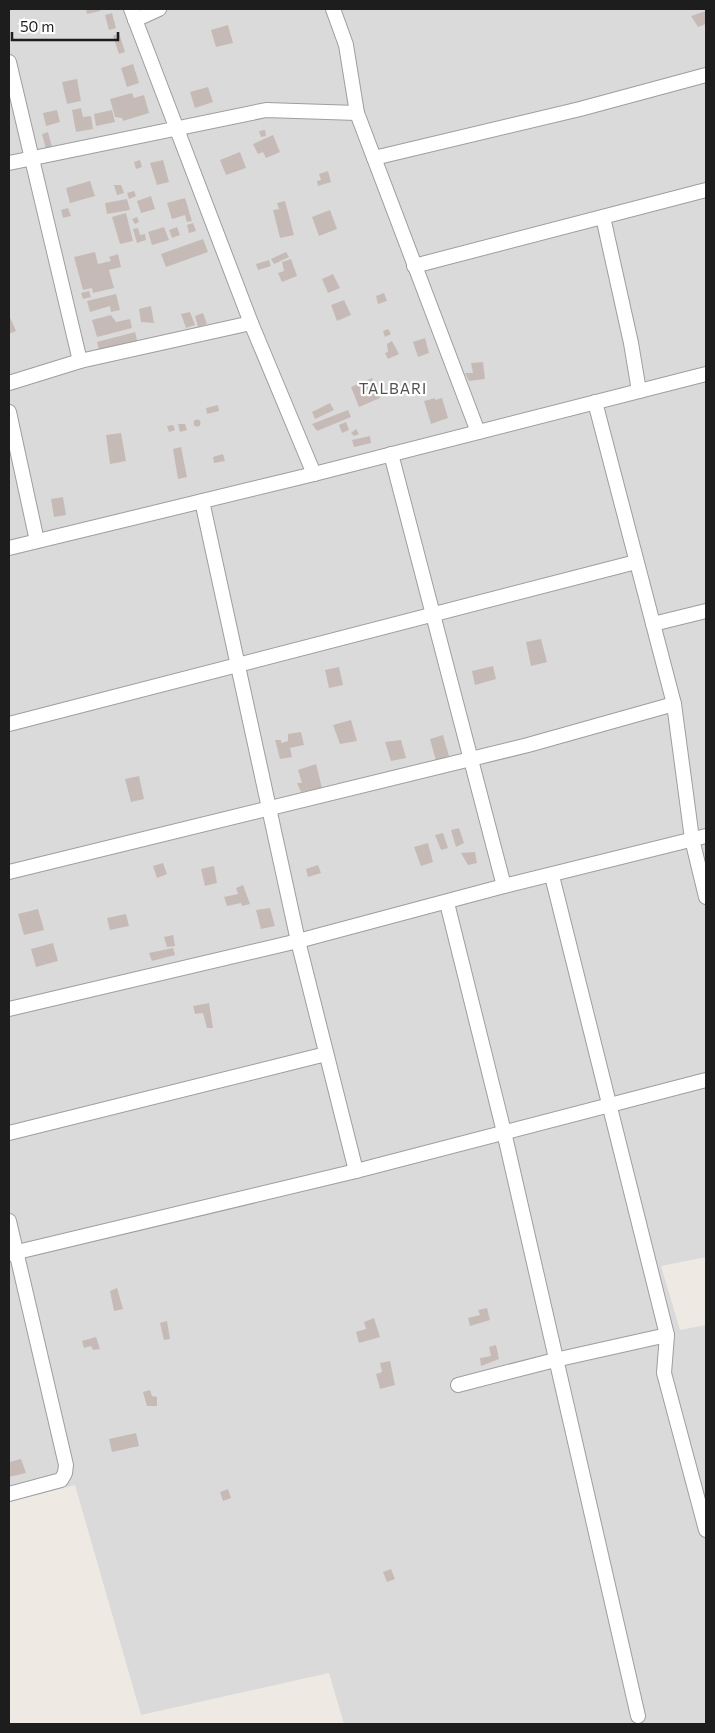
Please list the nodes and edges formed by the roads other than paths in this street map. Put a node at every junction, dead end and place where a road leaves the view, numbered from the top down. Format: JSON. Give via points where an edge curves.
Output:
{"nodes":[{"id":1,"x":159,"y":9,"type":"edge"},
{"id":2,"x":333,"y":9,"type":"edge"},
{"id":3,"x":133,"y":15,"type":"edge"},
{"id":4,"x":9,"y":62,"type":"edge"},
{"id":5,"x":706,"y":75,"type":"edge"},
{"id":6,"x":357,"y":113,"type":"junction"},
{"id":7,"x":176,"y":129,"type":"junction"},
{"id":8,"x":374,"y":158,"type":"junction"},
{"id":9,"x":31,"y":160,"type":"junction"},
{"id":10,"x":9,"y":162,"type":"edge"},
{"id":11,"x":706,"y":190,"type":"edge"},
{"id":12,"x":603,"y":217,"type":"junction"},
{"id":13,"x":414,"y":266,"type":"junction"},
{"id":14,"x":251,"y":323,"type":"junction"},
{"id":15,"x":80,"y":361,"type":"junction"},
{"id":16,"x":706,"y":374,"type":"edge"},
{"id":17,"x":9,"y":383,"type":"edge"},
{"id":18,"x":640,"y":391,"type":"junction"},
{"id":19,"x":595,"y":402,"type":"junction"},
{"id":20,"x":9,"y":412,"type":"edge"},
{"id":21,"x":478,"y":432,"type":"junction"},
{"id":22,"x":391,"y":454,"type":"junction"},
{"id":23,"x":314,"y":474,"type":"junction"},
{"id":24,"x":202,"y":501,"type":"junction"},
{"id":25,"x":37,"y":541,"type":"junction"},
{"id":26,"x":9,"y":548,"type":"edge"},
{"id":27,"x":636,"y":562,"type":"junction"},
{"id":28,"x":706,"y":611,"type":"edge"},
{"id":29,"x":431,"y":615,"type":"junction"},
{"id":30,"x":653,"y":624,"type":"junction"},
{"id":31,"x":238,"y":665,"type":"junction"},
{"id":32,"x":674,"y":704,"type":"junction"},
{"id":33,"x":9,"y":724,"type":"edge"},
{"id":34,"x":470,"y":759,"type":"junction"},
{"id":35,"x":269,"y":808,"type":"junction"},
{"id":36,"x":706,"y":836,"type":"edge"},
{"id":37,"x":692,"y":839,"type":"junction"},
{"id":38,"x":9,"y":872,"type":"edge"},
{"id":39,"x":552,"y":876,"type":"junction"},
{"id":40,"x":504,"y":886,"type":"junction"},
{"id":41,"x":706,"y":897,"type":"edge"},
{"id":42,"x":447,"y":903,"type":"junction"},
{"id":43,"x":298,"y":941,"type":"junction"},
{"id":44,"x":9,"y":1009,"type":"edge"},
{"id":45,"x":326,"y":1054,"type":"junction"},
{"id":46,"x":706,"y":1080,"type":"edge"},
{"id":47,"x":609,"y":1105,"type":"junction"},
{"id":48,"x":504,"y":1132,"type":"junction"},
{"id":49,"x":9,"y":1133,"type":"edge"},
{"id":50,"x":356,"y":1172,"type":"junction"},
{"id":51,"x":9,"y":1221,"type":"edge"},
{"id":52,"x":12,"y":1253,"type":"edge"},
{"id":53,"x":667,"y":1335,"type":"junction"},
{"id":54,"x":555,"y":1360,"type":"junction"},
{"id":55,"x":458,"y":1386,"type":"dead end"},
{"id":56,"x":9,"y":1494,"type":"edge"},
{"id":57,"x":706,"y":1530,"type":"edge"},
{"id":58,"x":638,"y":1716,"type":"dead end"}],
"edges":[{"from":1,"to":3,"type":"street"},
{"from":2,"to":6,"type":"street","via":[[346,45]]},
{"from":3,"to":7,"type":"street"},
{"from":4,"to":9,"type":"street"},
{"from":5,"to":8,"type":"street"},
{"from":6,"to":7,"type":"street","via":[[266,110]]},
{"from":6,"to":8,"type":"street"},
{"from":7,"to":9,"type":"street"},
{"from":7,"to":14,"type":"street"},
{"from":8,"to":13,"type":"street"},
{"from":9,"to":10,"type":"street"},
{"from":9,"to":15,"type":"street"},
{"from":11,"to":12,"type":"street"},
{"from":12,"to":13,"type":"street"},
{"from":12,"to":18,"type":"street"},
{"from":13,"to":21,"type":"street"},
{"from":14,"to":15,"type":"street"},
{"from":14,"to":23,"type":"street"},
{"from":15,"to":17,"type":"street"},
{"from":16,"to":18,"type":"street"},
{"from":18,"to":19,"type":"street"},
{"from":19,"to":21,"type":"street"},
{"from":19,"to":27,"type":"street"},
{"from":20,"to":25,"type":"street"},
{"from":21,"to":22,"type":"street"},
{"from":22,"to":23,"type":"street"},
{"from":22,"to":29,"type":"street"},
{"from":23,"to":24,"type":"street"},
{"from":24,"to":25,"type":"street"},
{"from":24,"to":31,"type":"street"},
{"from":25,"to":26,"type":"street"},
{"from":27,"to":29,"type":"street"},
{"from":27,"to":30,"type":"street"},
{"from":28,"to":30,"type":"street"},
{"from":29,"to":31,"type":"street"},
{"from":29,"to":34,"type":"street"},
{"from":30,"to":32,"type":"street"},
{"from":31,"to":33,"type":"street"},
{"from":31,"to":35,"type":"street"},
{"from":32,"to":34,"type":"street"},
{"from":32,"to":37,"type":"street"},
{"from":34,"to":35,"type":"street"},
{"from":34,"to":40,"type":"street"},
{"from":35,"to":38,"type":"street"},
{"from":35,"to":43,"type":"street"},
{"from":36,"to":37,"type":"street"},
{"from":37,"to":39,"type":"street"},
{"from":37,"to":41,"type":"street"},
{"from":39,"to":40,"type":"street"},
{"from":39,"to":47,"type":"street"},
{"from":40,"to":42,"type":"street"},
{"from":42,"to":43,"type":"street"},
{"from":42,"to":48,"type":"street"},
{"from":43,"to":44,"type":"street"},
{"from":43,"to":45,"type":"street"},
{"from":45,"to":49,"type":"street"},
{"from":45,"to":50,"type":"street"},
{"from":46,"to":47,"type":"street"},
{"from":47,"to":48,"type":"street"},
{"from":47,"to":53,"type":"street"},
{"from":48,"to":50,"type":"street"},
{"from":48,"to":54,"type":"street"},
{"from":50,"to":52,"type":"street"},
{"from":51,"to":52,"type":"street"},
{"from":52,"to":56,"type":"street","via":[[66,1464],[60,1480]]},
{"from":53,"to":54,"type":"street"},
{"from":53,"to":57,"type":"street","via":[[664,1373]]},
{"from":54,"to":55,"type":"street"},
{"from":54,"to":58,"type":"street"}]}
